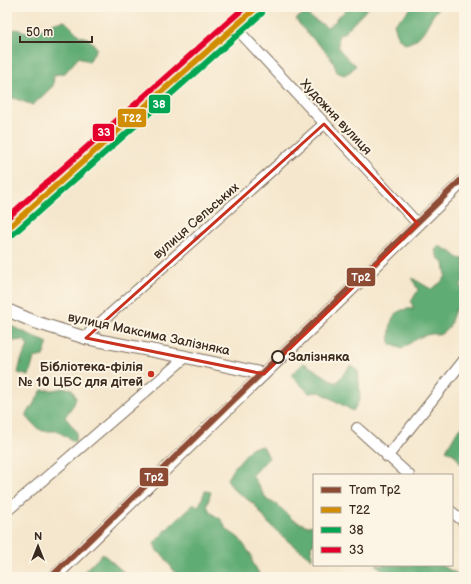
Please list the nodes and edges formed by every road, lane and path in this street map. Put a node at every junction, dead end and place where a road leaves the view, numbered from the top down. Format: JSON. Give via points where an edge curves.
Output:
{"nodes":[{"id":1,"x":257,"y":7,"type":"edge"},
{"id":2,"x":234,"y":27,"type":"junction"},
{"id":3,"x":324,"y":124,"type":"junction"},
{"id":4,"x":464,"y":180,"type":"edge"},
{"id":5,"x":418,"y":224,"type":"junction"},
{"id":6,"x":7,"y":229,"type":"edge"},
{"id":7,"x":7,"y":310,"type":"edge"},
{"id":8,"x":86,"y":338,"type":"junction"},
{"id":9,"x":186,"y":357,"type":"junction"},
{"id":10,"x":464,"y":360,"type":"edge"},
{"id":11,"x":264,"y":374,"type":"junction"},
{"id":12,"x":356,"y":428,"type":"dead end"},
{"id":13,"x":387,"y":457,"type":"junction"},
{"id":14,"x":408,"y":474,"type":"edge"},
{"id":15,"x":7,"y":511,"type":"edge"},
{"id":16,"x":453,"y":513,"type":"edge"},
{"id":17,"x":464,"y":522,"type":"edge"},
{"id":18,"x":54,"y":577,"type":"edge"}],
"edges":[{"from":1,"to":2,"type":"main road"},
{"from":2,"to":3,"type":"street","name":"Художня вулиця"},
{"from":2,"to":6,"type":"main road"},
{"from":3,"to":5,"type":"street","name":"Художня вулиця"},
{"from":3,"to":8,"type":"street","name":"вулиця Сельських","one_way":true},
{"from":4,"to":5,"type":"street"},
{"from":5,"to":11,"type":"street"},
{"from":7,"to":8,"type":"street","name":"вулиця Максима Залізняка"},
{"from":8,"to":9,"type":"street","name":"вулиця Максима Залізняка"},
{"from":9,"to":11,"type":"street","name":"вулиця Максима Залізняка"},
{"from":9,"to":15,"type":"street"},
{"from":10,"to":13,"type":"street"},
{"from":11,"to":18,"type":"street"},
{"from":12,"to":13,"type":"street"},
{"from":13,"to":14,"type":"street"},
{"from":16,"to":17,"type":"street"}]}
